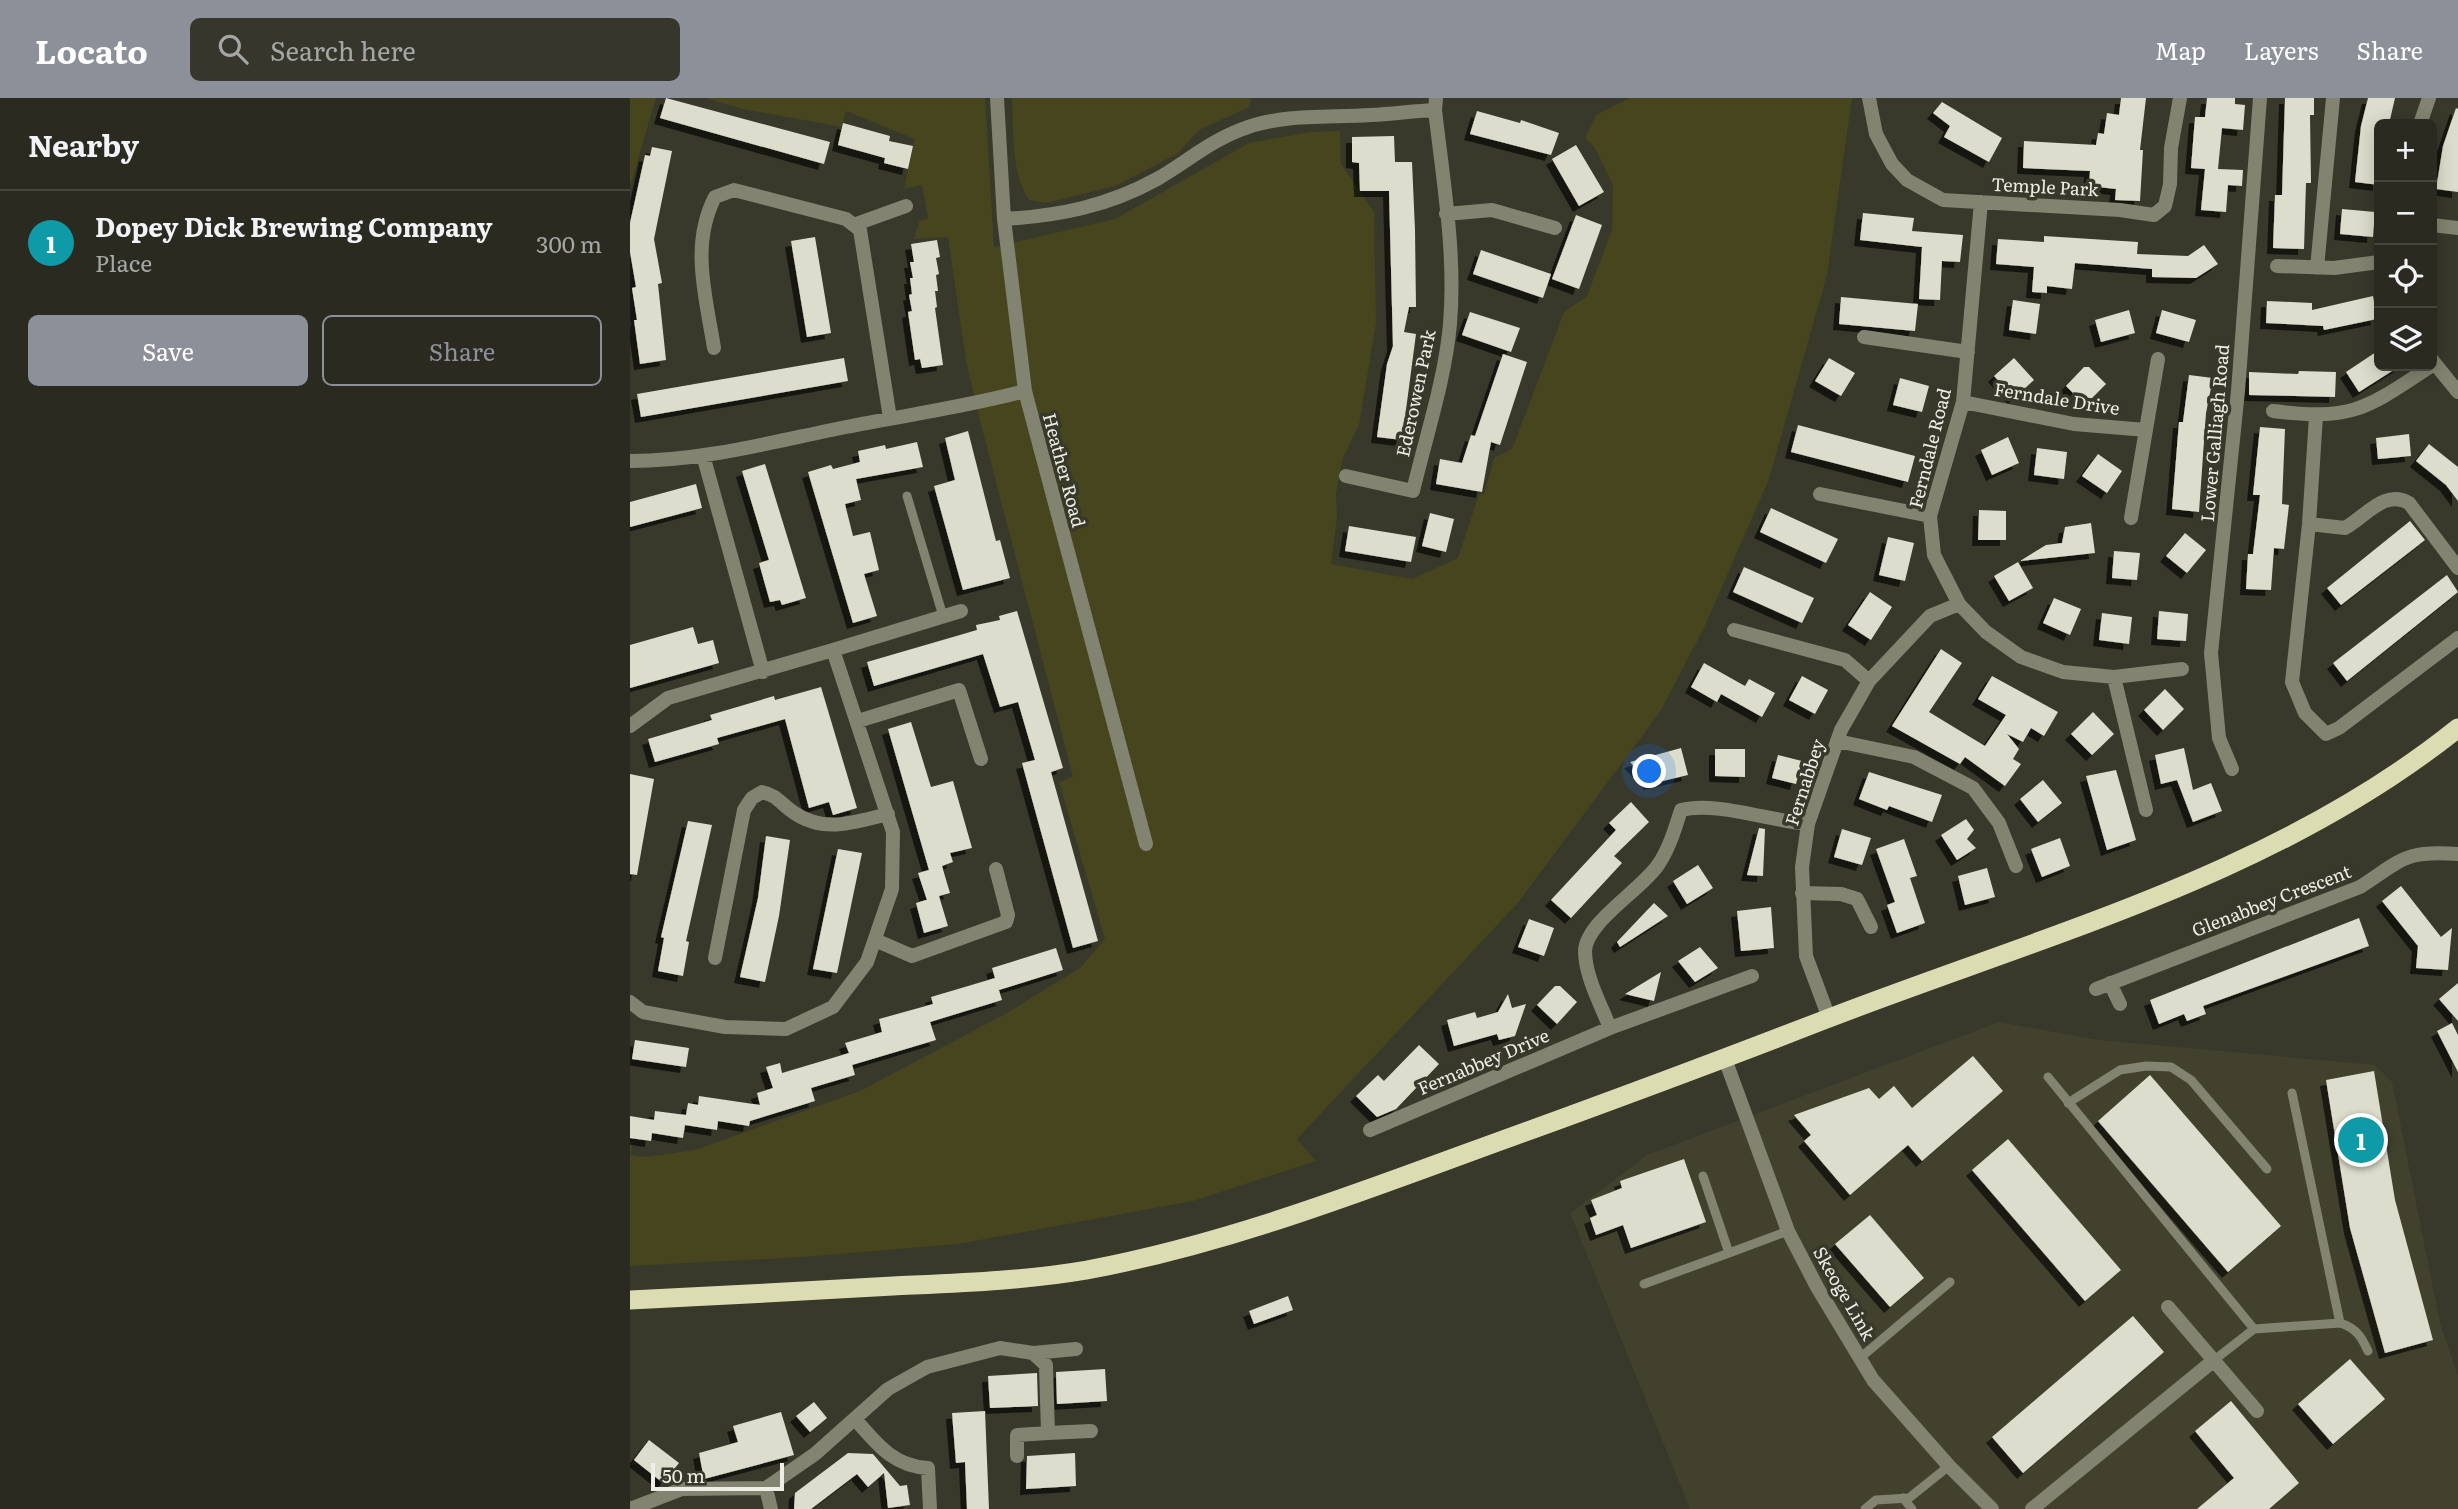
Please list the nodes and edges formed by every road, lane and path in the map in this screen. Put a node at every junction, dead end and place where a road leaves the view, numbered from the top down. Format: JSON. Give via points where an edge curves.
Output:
{"nodes":[{"id":1,"x":997,"y":98,"type":"edge"},
{"id":2,"x":1869,"y":98,"type":"edge"},
{"id":3,"x":2180,"y":98,"type":"edge"},
{"id":4,"x":2260,"y":98,"type":"edge"},
{"id":5,"x":2333,"y":98,"type":"edge"},
{"id":6,"x":2429,"y":98,"type":"edge"},
{"id":7,"x":1435,"y":104,"type":"edge"},
{"id":8,"x":2422,"y":119,"type":"edge"},
{"id":9,"x":1981,"y":202,"type":"junction"},
{"id":10,"x":905,"y":206,"type":"dead end"},
{"id":11,"x":1446,"y":214,"type":"junction"},
{"id":12,"x":1004,"y":219,"type":"junction"},
{"id":13,"x":856,"y":224,"type":"junction"},
{"id":14,"x":2437,"y":226,"type":"edge"},
{"id":15,"x":1555,"y":228,"type":"dead end"},
{"id":16,"x":2458,"y":228,"type":"edge"},
{"id":17,"x":2374,"y":262,"type":"edge"},
{"id":18,"x":2277,"y":266,"type":"dead end"},
{"id":19,"x":2317,"y":268,"type":"junction"},
{"id":20,"x":1864,"y":337,"type":"dead end"},
{"id":21,"x":713,"y":348,"type":"dead end"},
{"id":22,"x":1968,"y":352,"type":"junction"},
{"id":23,"x":2158,"y":359,"type":"dead end"},
{"id":24,"x":2437,"y":369,"type":"edge"},
{"id":25,"x":2420,"y":371,"type":"edge"},
{"id":26,"x":1025,"y":391,"type":"junction"},
{"id":27,"x":2458,"y":392,"type":"edge"},
{"id":28,"x":1963,"y":402,"type":"junction"},
{"id":29,"x":2273,"y":411,"type":"dead end"},
{"id":30,"x":2316,"y":416,"type":"junction"},
{"id":31,"x":890,"y":418,"type":"junction"},
{"id":32,"x":2146,"y":430,"type":"junction"},
{"id":33,"x":703,"y":455,"type":"junction"},
{"id":34,"x":630,"y":461,"type":"edge"},
{"id":35,"x":1346,"y":477,"type":"dead end"},
{"id":36,"x":1820,"y":494,"type":"dead end"},
{"id":37,"x":907,"y":496,"type":"dead end"},
{"id":38,"x":1930,"y":516,"type":"junction"},
{"id":39,"x":2131,"y":519,"type":"dead end"},
{"id":40,"x":2309,"y":524,"type":"junction"},
{"id":41,"x":2458,"y":568,"type":"edge"},
{"id":42,"x":1959,"y":604,"type":"junction"},
{"id":43,"x":961,"y":611,"type":"dead end"},
{"id":44,"x":943,"y":617,"type":"junction"},
{"id":45,"x":1734,"y":630,"type":"dead end"},
{"id":46,"x":2458,"y":638,"type":"edge"},
{"id":47,"x":833,"y":650,"type":"junction"},
{"id":48,"x":2182,"y":669,"type":"dead end"},
{"id":49,"x":763,"y":672,"type":"junction"},
{"id":50,"x":2114,"y":677,"type":"junction"},
{"id":51,"x":1870,"y":681,"type":"junction"},
{"id":52,"x":858,"y":721,"type":"junction"},
{"id":53,"x":630,"y":726,"type":"edge"},
{"id":54,"x":2458,"y":729,"type":"edge"},
{"id":55,"x":1837,"y":741,"type":"junction"},
{"id":56,"x":981,"y":759,"type":"dead end"},
{"id":57,"x":2232,"y":769,"type":"dead end"},
{"id":58,"x":2146,"y":810,"type":"dead end"},
{"id":59,"x":888,"y":814,"type":"junction"},
{"id":60,"x":1808,"y":824,"type":"junction"},
{"id":61,"x":1146,"y":844,"type":"dead end"},
{"id":62,"x":2458,"y":854,"type":"edge"},
{"id":63,"x":2016,"y":866,"type":"dead end"},
{"id":64,"x":996,"y":869,"type":"dead end"},
{"id":65,"x":1802,"y":893,"type":"junction"},
{"id":66,"x":1871,"y":927,"type":"dead end"},
{"id":67,"x":874,"y":940,"type":"junction"},
{"id":68,"x":715,"y":958,"type":"dead end"},
{"id":69,"x":1752,"y":976,"type":"dead end"},
{"id":70,"x":2110,"y":983,"type":"junction"},
{"id":71,"x":2096,"y":989,"type":"dead end"},
{"id":72,"x":630,"y":1002,"type":"edge"},
{"id":73,"x":2120,"y":1004,"type":"dead end"},
{"id":74,"x":1829,"y":1018,"type":"junction"},
{"id":75,"x":1610,"y":1028,"type":"junction"},
{"id":76,"x":1725,"y":1059,"type":"junction"},
{"id":77,"x":2048,"y":1077,"type":"dead end"},
{"id":78,"x":2292,"y":1093,"type":"dead end"},
{"id":79,"x":2068,"y":1103,"type":"junction"},
{"id":80,"x":1370,"y":1130,"type":"dead end"},
{"id":81,"x":2267,"y":1169,"type":"dead end"},
{"id":82,"x":1703,"y":1176,"type":"dead end"},
{"id":83,"x":1788,"y":1231,"type":"junction"},
{"id":84,"x":1729,"y":1253,"type":"junction"},
{"id":85,"x":1950,"y":1282,"type":"dead end"},
{"id":86,"x":1644,"y":1284,"type":"dead end"},
{"id":87,"x":630,"y":1300,"type":"edge"},
{"id":88,"x":2168,"y":1307,"type":"dead end"},
{"id":89,"x":2340,"y":1323,"type":"junction"},
{"id":90,"x":2254,"y":1329,"type":"junction"},
{"id":91,"x":1076,"y":1349,"type":"dead end"},
{"id":92,"x":2368,"y":1351,"type":"dead end"},
{"id":93,"x":1033,"y":1353,"type":"junction"},
{"id":94,"x":1860,"y":1358,"type":"junction"},
{"id":95,"x":2213,"y":1361,"type":"junction"},
{"id":96,"x":2257,"y":1411,"type":"dead end"},
{"id":97,"x":855,"y":1419,"type":"junction"},
{"id":98,"x":1090,"y":1431,"type":"dead end"},
{"id":99,"x":1048,"y":1433,"type":"junction"},
{"id":100,"x":1017,"y":1456,"type":"dead end"},
{"id":101,"x":1949,"y":1466,"type":"junction"},
{"id":102,"x":766,"y":1488,"type":"junction"},
{"id":103,"x":1903,"y":1498,"type":"junction"},
{"id":104,"x":630,"y":1509,"type":"edge"},
{"id":105,"x":771,"y":1509,"type":"edge"},
{"id":106,"x":930,"y":1509,"type":"edge"},
{"id":107,"x":1865,"y":1509,"type":"edge"},
{"id":108,"x":1912,"y":1509,"type":"edge"},
{"id":109,"x":1992,"y":1509,"type":"edge"},
{"id":110,"x":2032,"y":1509,"type":"edge"}],
"edges":[{"from":1,"to":12,"type":"street","name":"Heather Road"},
{"from":2,"to":9,"type":"street","name":"Temple Park","via":[[1876,134],[1907,180],[1943,200]]},
{"from":3,"to":9,"type":"street","name":"Temple Park","via":[[2171,148],[2171,184],[2165,206],[2154,215]]},
{"from":4,"to":57,"type":"street","name":"Lower Galliagh Road","via":[[2240,365],[2211,653],[2219,738]]},
{"from":5,"to":19,"type":"street"},
{"from":6,"to":8,"type":"street"},
{"from":7,"to":11,"type":"street","name":"Ederowen Park"},
{"from":7,"to":12,"type":"street","name":"Ederowen Park","via":[[1370,115],[1294,116],[1261,123],[1214,142],[1115,199],[1061,215]]},
{"from":9,"to":22,"type":"street","name":"Ferndale Road"},
{"from":10,"to":13,"type":"street"},
{"from":11,"to":15,"type":"street","via":[[1492,210]]},
{"from":11,"to":35,"type":"street","name":"Ederowen Park","via":[[1450,322],[1413,491]]},
{"from":12,"to":26,"type":"street","name":"Heather Road"},
{"from":13,"to":21,"type":"street","via":[[734,190],[715,197],[704,218],[700,251]]},
{"from":13,"to":31,"type":"street"},
{"from":14,"to":16,"type":"street"},
{"from":17,"to":19,"type":"street"},
{"from":18,"to":19,"type":"street"},
{"from":20,"to":22,"type":"street"},
{"from":22,"to":28,"type":"street","name":"Ferndale Road"},
{"from":23,"to":32,"type":"street"},
{"from":24,"to":27,"type":"street"},
{"from":25,"to":30,"type":"street","via":[[2374,403],[2340,415]]},
{"from":26,"to":31,"type":"street","via":[[972,406]]},
{"from":26,"to":61,"type":"street","name":"Heather Road"},
{"from":28,"to":32,"type":"street","name":"Ferndale Drive","via":[[2074,424]]},
{"from":28,"to":38,"type":"street","name":"Ferndale Road"},
{"from":29,"to":30,"type":"street"},
{"from":30,"to":40,"type":"street"},
{"from":31,"to":33,"type":"street"},
{"from":32,"to":39,"type":"street"},
{"from":33,"to":34,"type":"street"},
{"from":33,"to":49,"type":"street"},
{"from":36,"to":38,"type":"street"},
{"from":37,"to":44,"type":"lane"},
{"from":38,"to":42,"type":"street","name":"Ferndale Road","via":[[1934,555]]},
{"from":40,"to":41,"type":"street","via":[[2345,528],[2386,498],[2397,496],[2409,503]]},
{"from":40,"to":46,"type":"street","via":[[2292,682],[2296,698],[2315,726],[2326,734],[2339,729]]},
{"from":42,"to":50,"type":"street","name":"Ferndale Road","via":[[1986,632],[2021,657],[2063,672]]},
{"from":42,"to":51,"type":"street","name":"Fernabbey","via":[[1930,617]]},
{"from":43,"to":44,"type":"street"},
{"from":44,"to":47,"type":"street"},
{"from":45,"to":51,"type":"street","via":[[1845,660]]},
{"from":47,"to":49,"type":"street"},
{"from":47,"to":52,"type":"street"},
{"from":48,"to":50,"type":"street","name":"Ferndale Road"},
{"from":49,"to":53,"type":"street","via":[[668,698]]},
{"from":50,"to":58,"type":"street"},
{"from":51,"to":55,"type":"street","name":"Fernabbey"},
{"from":52,"to":56,"type":"street","via":[[959,690]]},
{"from":52,"to":59,"type":"street"},
{"from":54,"to":74,"type":"highway","via":[[2368,792],[2214,872],[2090,923]]},
{"from":55,"to":60,"type":"street","name":"Fernabbey"},
{"from":55,"to":63,"type":"street","via":[[1914,757],[1973,788],[1999,823]]},
{"from":59,"to":67,"type":"street","via":[[893,832],[891,888]]},
{"from":59,"to":68,"type":"street","via":[[823,826],[792,811],[772,794],[762,792],[752,798],[744,810]]},
{"from":60,"to":65,"type":"street","name":"Fernabbey"},
{"from":60,"to":75,"type":"street","via":[[1692,807],[1681,810],[1658,866],[1595,927],[1585,950]]},
{"from":62,"to":70,"type":"street","name":"Glenabbey Crescent","via":[[2411,855],[2360,887]]},
{"from":64,"to":67,"type":"street","via":[[1006,922],[912,956]]},
{"from":65,"to":66,"type":"street","via":[[1857,899]]},
{"from":65,"to":74,"type":"street","name":"Fernabbey","via":[[1806,956]]},
{"from":67,"to":72,"type":"street","via":[[866,962],[832,1007],[786,1029],[725,1027],[643,1012]]},
{"from":69,"to":75,"type":"street","name":"Fernabbey Drive"},
{"from":70,"to":71,"type":"street","name":"Glenabbey Crescent"},
{"from":70,"to":73,"type":"street"},
{"from":74,"to":76,"type":"highway"},
{"from":75,"to":80,"type":"street","name":"Fernabbey Drive"},
{"from":76,"to":83,"type":"street","name":"Skeoge Link"},
{"from":76,"to":87,"type":"highway","via":[[1326,1205],[1199,1244],[1084,1270],[968,1282]]},
{"from":77,"to":79,"type":"lane"},
{"from":78,"to":89,"type":"lane"},
{"from":79,"to":81,"type":"lane","via":[[2120,1070],[2171,1067],[2191,1080]]},
{"from":79,"to":90,"type":"lane"},
{"from":82,"to":84,"type":"lane"},
{"from":83,"to":84,"type":"lane"},
{"from":83,"to":94,"type":"street","name":"Skeoge Link"},
{"from":84,"to":86,"type":"lane"},
{"from":85,"to":94,"type":"lane"},
{"from":88,"to":95,"type":"street"},
{"from":89,"to":90,"type":"lane"},
{"from":89,"to":92,"type":"lane","via":[[2351,1326]]},
{"from":90,"to":95,"type":"lane"},
{"from":91,"to":93,"type":"street"},
{"from":93,"to":97,"type":"street","via":[[1000,1348],[926,1367],[888,1389]]},
{"from":93,"to":99,"type":"street","via":[[1046,1365]]},
{"from":94,"to":101,"type":"street","name":"Skeoge Link","via":[[1873,1380]]},
{"from":95,"to":96,"type":"street"},
{"from":95,"to":110,"type":"street"},
{"from":97,"to":102,"type":"street"},
{"from":97,"to":106,"type":"street","via":[[895,1461],[928,1468]]},
{"from":98,"to":99,"type":"street"},
{"from":99,"to":100,"type":"street","via":[[1017,1435]]},
{"from":101,"to":103,"type":"lane"},
{"from":101,"to":109,"type":"street","name":"Skeoge Link"},
{"from":102,"to":104,"type":"street","via":[[682,1489]]},
{"from":102,"to":105,"type":"street"},
{"from":103,"to":107,"type":"lane","via":[[1876,1500]]},
{"from":103,"to":108,"type":"lane"}]}
